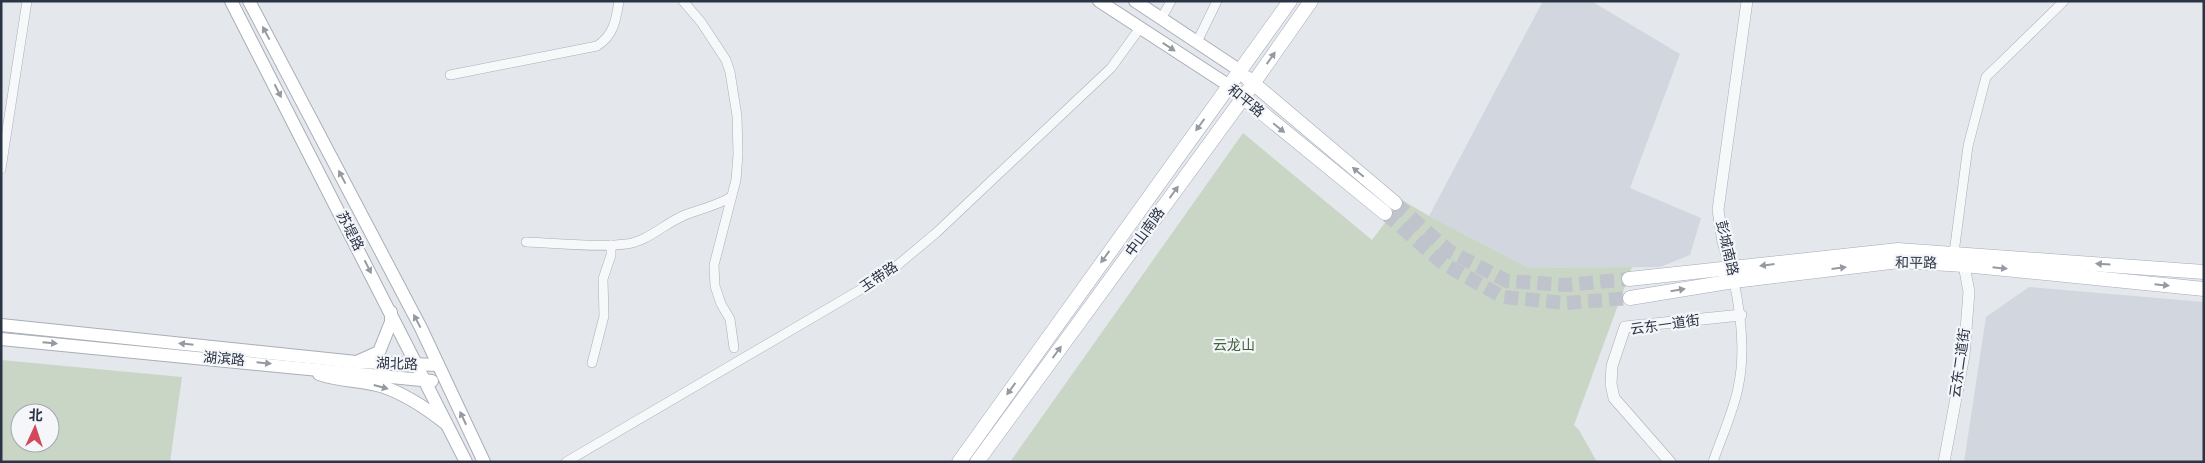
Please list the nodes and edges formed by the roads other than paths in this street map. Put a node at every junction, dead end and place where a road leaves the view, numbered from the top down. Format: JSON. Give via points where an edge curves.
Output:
{"nodes":[{"id":1,"x":26,"y":1,"type":"edge"},
{"id":2,"x":231,"y":1,"type":"edge"},
{"id":3,"x":249,"y":1,"type":"edge"},
{"id":4,"x":619,"y":1,"type":"edge"},
{"id":5,"x":683,"y":1,"type":"edge"},
{"id":6,"x":1099,"y":1,"type":"edge"},
{"id":7,"x":1135,"y":1,"type":"edge"},
{"id":8,"x":1171,"y":1,"type":"edge"},
{"id":9,"x":1218,"y":1,"type":"edge"},
{"id":10,"x":1290,"y":1,"type":"edge"},
{"id":11,"x":1311,"y":1,"type":"edge"},
{"id":12,"x":1747,"y":1,"type":"edge"},
{"id":13,"x":2064,"y":1,"type":"edge"},
{"id":14,"x":1162,"y":19,"type":"junction"},
{"id":15,"x":1140,"y":28,"type":"junction"},
{"id":16,"x":1197,"y":42,"type":"junction"},
{"id":17,"x":1239,"y":70,"type":"junction"},
{"id":18,"x":450,"y":74,"type":"dead end"},
{"id":19,"x":1254,"y":83,"type":"junction"},
{"id":20,"x":1228,"y":85,"type":"junction"},
{"id":21,"x":1243,"y":98,"type":"junction"},
{"id":22,"x":1,"y":169,"type":"edge"},
{"id":23,"x":731,"y":197,"type":"junction"},
{"id":24,"x":1395,"y":203,"type":"tunnel mouth"},
{"id":25,"x":1384,"y":213,"type":"tunnel mouth"},
{"id":26,"x":526,"y":242,"type":"dead end"},
{"id":27,"x":611,"y":244,"type":"junction"},
{"id":28,"x":1954,"y":253,"type":"junction"},
{"id":29,"x":1964,"y":265,"type":"junction"},
{"id":30,"x":2204,"y":272,"type":"edge"},
{"id":31,"x":1733,"y":275,"type":"junction"},
{"id":32,"x":1629,"y":279,"type":"tunnel mouth"},
{"id":33,"x":2204,"y":290,"type":"edge"},
{"id":34,"x":1630,"y":298,"type":"tunnel mouth"},
{"id":35,"x":390,"y":310,"type":"junction"},
{"id":36,"x":1741,"y":315,"type":"junction"},
{"id":37,"x":1,"y":325,"type":"edge"},
{"id":38,"x":1,"y":339,"type":"edge"},
{"id":39,"x":734,"y":348,"type":"dead end"},
{"id":40,"x":356,"y":362,"type":"junction"},
{"id":41,"x":592,"y":363,"type":"dead end"},
{"id":42,"x":418,"y":364,"type":"junction"},
{"id":43,"x":438,"y":365,"type":"junction"},
{"id":44,"x":300,"y":367,"type":"junction"},
{"id":45,"x":426,"y":381,"type":"junction"},
{"id":46,"x":446,"y":382,"type":"junction"},
{"id":47,"x":450,"y":427,"type":"junction"},
{"id":48,"x":466,"y":462,"type":"edge"},
{"id":49,"x":484,"y":462,"type":"edge"},
{"id":50,"x":566,"y":462,"type":"edge"},
{"id":51,"x":959,"y":462,"type":"edge"},
{"id":52,"x":977,"y":462,"type":"edge"},
{"id":53,"x":1670,"y":462,"type":"edge"},
{"id":54,"x":1713,"y":462,"type":"edge"},
{"id":55,"x":1944,"y":462,"type":"edge"}],
"edges":[{"from":1,"to":22,"type":"street"},
{"from":2,"to":35,"type":"main road","name":"苏堤路","one_way":true},
{"from":43,"to":3,"type":"main road","name":"苏堤路","one_way":true},
{"from":4,"to":18,"type":"street","via":[[612,32],[597,46]]},
{"from":5,"to":23,"type":"street","via":[[701,22],[726,60],[730,72],[737,116],[738,154]]},
{"from":6,"to":15,"type":"main road","name":"和平路"},
{"from":7,"to":14,"type":"main road","name":"和平路"},
{"from":8,"to":14,"type":"street"},
{"from":9,"to":16,"type":"street"},
{"from":10,"to":17,"type":"main road","name":"中山南路"},
{"from":19,"to":11,"type":"main road","name":"中山南路","one_way":true},
{"from":12,"to":31,"type":"street","name":"彭城南路","via":[[1718,210]]},
{"from":13,"to":28,"type":"street","via":[[1986,77],[1968,146]]},
{"from":14,"to":16,"type":"main road","name":"和平路"},
{"from":15,"to":20,"type":"main road","name":"和平路","one_way":true},
{"from":15,"to":50,"type":"street","name":"玉带路","via":[[1111,68],[936,233],[887,274]]},
{"from":16,"to":17,"type":"main road","name":"和平路"},
{"from":17,"to":19,"type":"main road","name":"和平路"},
{"from":17,"to":20,"type":"main road","name":"中山南路"},
{"from":19,"to":21,"type":"main road","name":"中山南路"},
{"from":24,"to":19,"type":"main road","name":"和平路","one_way":true},
{"from":20,"to":21,"type":"main road","name":"和平路"},
{"from":20,"to":51,"type":"main road","name":"中山南路","one_way":true},
{"from":21,"to":25,"type":"main road","name":"和平路","one_way":true},
{"from":52,"to":21,"type":"main road","name":"中山南路","one_way":true},
{"from":23,"to":27,"type":"street","via":[[717,206],[661,226],[644,239]]},
{"from":23,"to":39,"type":"street","via":[[714,265],[715,286],[730,319]]},
{"from":26,"to":27,"type":"street"},
{"from":27,"to":41,"type":"street","via":[[603,280],[604,316]]},
{"from":28,"to":29,"type":"street"},
{"from":30,"to":28,"type":"main road","name":"和平路","one_way":true},
{"from":28,"to":31,"type":"main road","name":"和平路","one_way":true,"via":[[1898,250]]},
{"from":31,"to":29,"type":"main road","name":"和平路","one_way":true,"via":[[1899,261]]},
{"from":29,"to":33,"type":"main road","name":"和平路","one_way":true},
{"from":29,"to":55,"type":"street","name":"云东二道街","via":[[1969,292],[1964,355]]},
{"from":31,"to":32,"type":"main road","name":"和平路"},
{"from":34,"to":31,"type":"main road","name":"和平路","one_way":true},
{"from":31,"to":36,"type":"street","name":"彭城南路"},
{"from":35,"to":40,"type":"main road","via":[[391,322],[379,352]]},
{"from":35,"to":42,"type":"main road","name":"苏堤路"},
{"from":36,"to":53,"type":"street","name":"云东一道街","via":[[1625,327],[1612,366],[1614,398]]},
{"from":36,"to":54,"type":"street","name":"彭城南路","via":[[1738,388]]},
{"from":40,"to":37,"type":"main road","name":"湖滨路","one_way":true},
{"from":38,"to":44,"type":"main road","name":"湖滨路","one_way":true},
{"from":40,"to":42,"type":"main road","name":"湖北路"},
{"from":42,"to":43,"type":"main road","name":"湖北路"},
{"from":42,"to":45,"type":"main road","name":"苏堤路"},
{"from":43,"to":46,"type":"main road","name":"苏堤路"},
{"from":44,"to":45,"type":"main road","name":"湖滨路"},
{"from":44,"to":47,"type":"main road","one_way":true,"via":[[335,380],[383,387],[423,406]]},
{"from":45,"to":46,"type":"main road","name":"湖滨路"},
{"from":45,"to":47,"type":"main road","name":"苏堤路"},
{"from":49,"to":46,"type":"main road","name":"苏堤路","one_way":true},
{"from":47,"to":48,"type":"main road","name":"苏堤路"}]}
